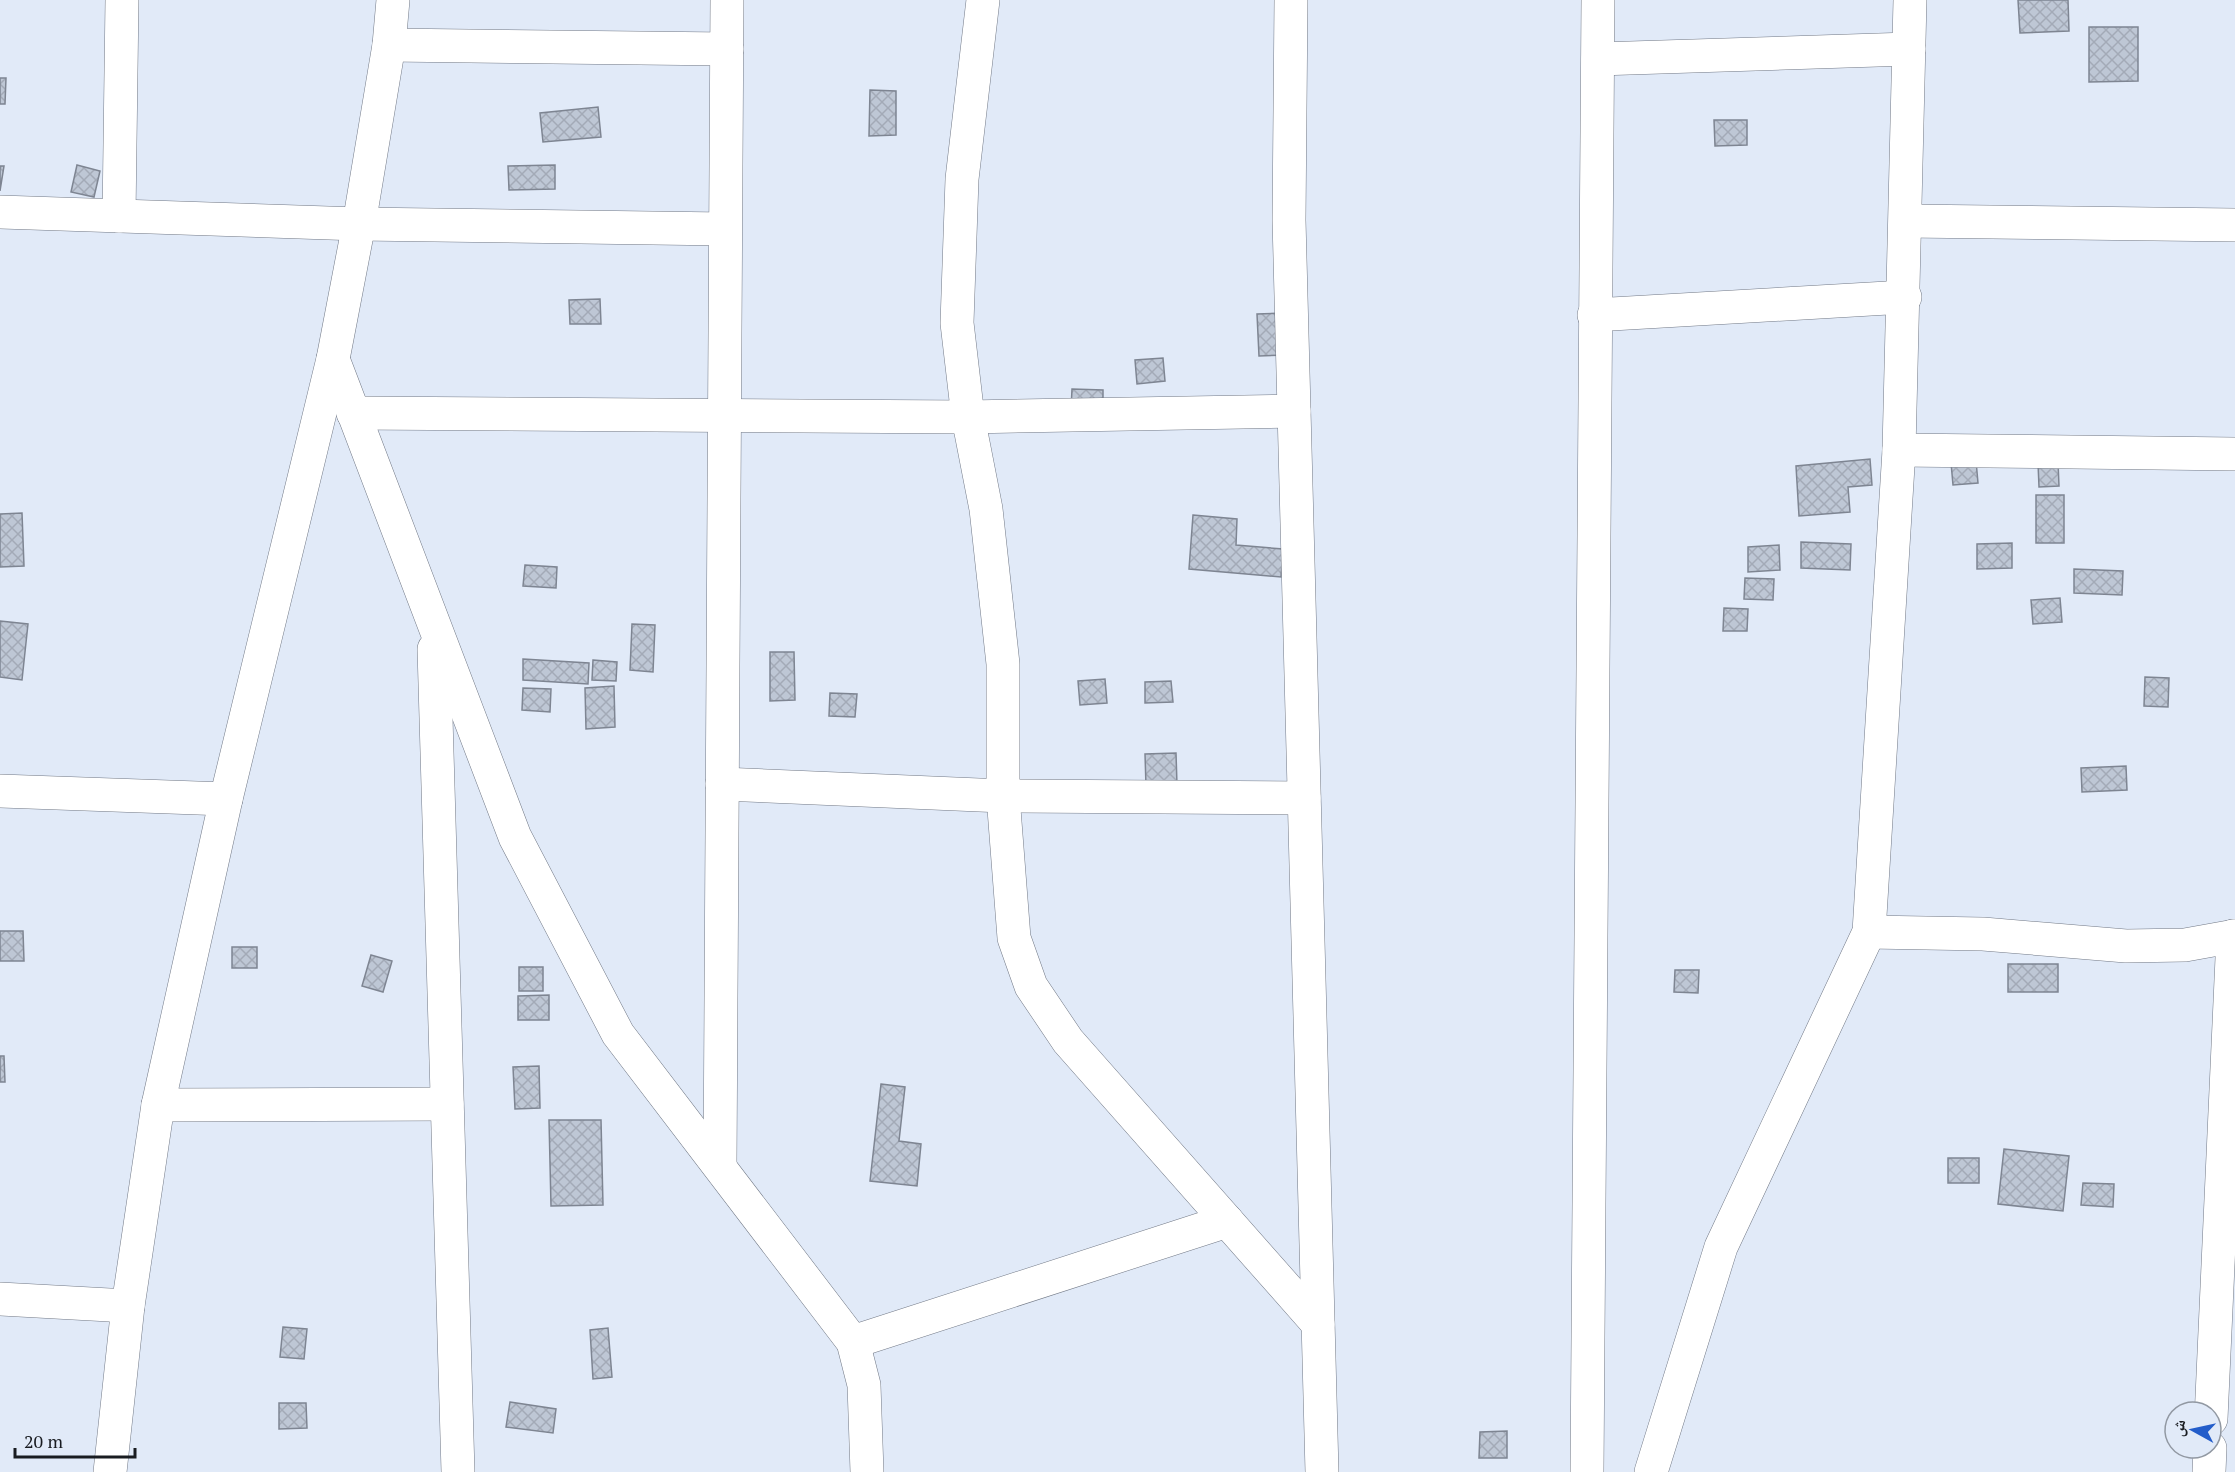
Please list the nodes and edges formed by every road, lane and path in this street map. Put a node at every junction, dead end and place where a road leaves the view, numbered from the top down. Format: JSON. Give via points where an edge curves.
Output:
{"nodes":[{"id":1,"x":122,"y":0,"type":"edge"},
{"id":2,"x":393,"y":0,"type":"edge"},
{"id":3,"x":727,"y":0,"type":"edge"},
{"id":4,"x":983,"y":0,"type":"edge"},
{"id":5,"x":1291,"y":0,"type":"edge"},
{"id":6,"x":1598,"y":0,"type":"edge"},
{"id":7,"x":1910,"y":0,"type":"edge"},
{"id":8,"x":389,"y":45,"type":"junction"},
{"id":9,"x":727,"y":49,"type":"junction"},
{"id":10,"x":1909,"y":49,"type":"junction"},
{"id":11,"x":1598,"y":59,"type":"junction"},
{"id":12,"x":0,"y":212,"type":"edge"},
{"id":13,"x":119,"y":216,"type":"junction"},
{"id":14,"x":1906,"y":221,"type":"junction"},
{"id":15,"x":359,"y":224,"type":"junction"},
{"id":16,"x":2235,"y":225,"type":"edge"},
{"id":17,"x":725,"y":229,"type":"junction"},
{"id":18,"x":1905,"y":297,"type":"junction"},
{"id":19,"x":1594,"y":315,"type":"junction"},
{"id":20,"x":333,"y":359,"type":"junction"},
{"id":21,"x":1294,"y":411,"type":"junction"},
{"id":22,"x":353,"y":412,"type":"junction"},
{"id":23,"x":725,"y":416,"type":"junction"},
{"id":24,"x":968,"y":417,"type":"junction"},
{"id":25,"x":1899,"y":450,"type":"junction"},
{"id":26,"x":2235,"y":454,"type":"edge"},
{"id":27,"x":433,"y":624,"type":"junction"},
{"id":28,"x":722,"y":784,"type":"junction"},
{"id":29,"x":0,"y":791,"type":"edge"},
{"id":30,"x":1003,"y":796,"type":"junction"},
{"id":31,"x":1304,"y":798,"type":"junction"},
{"id":32,"x":226,"y":799,"type":"junction"},
{"id":33,"x":1869,"y":932,"type":"junction"},
{"id":34,"x":2234,"y":936,"type":"edge"},
{"id":35,"x":447,"y":1104,"type":"junction"},
{"id":36,"x":158,"y":1105,"type":"junction"},
{"id":37,"x":720,"y":1167,"type":"junction"},
{"id":38,"x":1227,"y":1221,"type":"junction"},
{"id":39,"x":0,"y":1299,"type":"edge"},
{"id":40,"x":128,"y":1306,"type":"junction"},
{"id":41,"x":1318,"y":1324,"type":"junction"},
{"id":42,"x":853,"y":1342,"type":"junction"},
{"id":43,"x":2212,"y":1400,"type":"edge"},
{"id":44,"x":110,"y":1472,"type":"edge"},
{"id":45,"x":458,"y":1472,"type":"edge"},
{"id":46,"x":867,"y":1472,"type":"edge"},
{"id":47,"x":1322,"y":1472,"type":"edge"},
{"id":48,"x":1587,"y":1472,"type":"edge"},
{"id":49,"x":1651,"y":1472,"type":"edge"}],
"edges":[{"from":1,"to":13,"type":"street"},
{"from":2,"to":8,"type":"street"},
{"from":3,"to":9,"type":"street"},
{"from":4,"to":24,"type":"street","via":[[962,179],[957,323]]},
{"from":5,"to":21,"type":"street","via":[[1289,220]]},
{"from":6,"to":11,"type":"street"},
{"from":7,"to":10,"type":"street"},
{"from":8,"to":9,"type":"street"},
{"from":8,"to":15,"type":"street"},
{"from":9,"to":17,"type":"street"},
{"from":10,"to":11,"type":"street"},
{"from":10,"to":14,"type":"street"},
{"from":11,"to":19,"type":"street"},
{"from":12,"to":13,"type":"street"},
{"from":13,"to":15,"type":"street"},
{"from":14,"to":16,"type":"street"},
{"from":14,"to":18,"type":"street"},
{"from":15,"to":17,"type":"street"},
{"from":15,"to":20,"type":"street"},
{"from":17,"to":23,"type":"street"},
{"from":18,"to":19,"type":"street"},
{"from":18,"to":25,"type":"street"},
{"from":19,"to":48,"type":"street"},
{"from":20,"to":22,"type":"street"},
{"from":20,"to":32,"type":"street"},
{"from":21,"to":24,"type":"street"},
{"from":21,"to":31,"type":"street"},
{"from":22,"to":23,"type":"street"},
{"from":22,"to":27,"type":"street"},
{"from":23,"to":24,"type":"street"},
{"from":23,"to":28,"type":"street"},
{"from":24,"to":30,"type":"street","via":[[986,509],[1003,664]]},
{"from":25,"to":26,"type":"street"},
{"from":25,"to":33,"type":"street"},
{"from":27,"to":35,"type":"street"},
{"from":27,"to":37,"type":"street","via":[[514,837],[618,1034]]},
{"from":28,"to":30,"type":"street"},
{"from":28,"to":37,"type":"street"},
{"from":29,"to":32,"type":"street"},
{"from":30,"to":31,"type":"street"},
{"from":30,"to":38,"type":"street","via":[[1014,938],[1031,986],[1068,1041]]},
{"from":31,"to":41,"type":"street"},
{"from":32,"to":36,"type":"street"},
{"from":33,"to":34,"type":"street","via":[[1983,934],[2126,946],[2185,945]]},
{"from":33,"to":49,"type":"street","via":[[1722,1248]]},
{"from":34,"to":43,"type":"street"},
{"from":35,"to":36,"type":"street"},
{"from":35,"to":45,"type":"street"},
{"from":36,"to":40,"type":"street"},
{"from":37,"to":42,"type":"street"},
{"from":38,"to":41,"type":"street"},
{"from":38,"to":42,"type":"street"},
{"from":39,"to":40,"type":"street"},
{"from":40,"to":44,"type":"street"},
{"from":41,"to":47,"type":"street"},
{"from":42,"to":46,"type":"street","via":[[864,1384]]}]}
